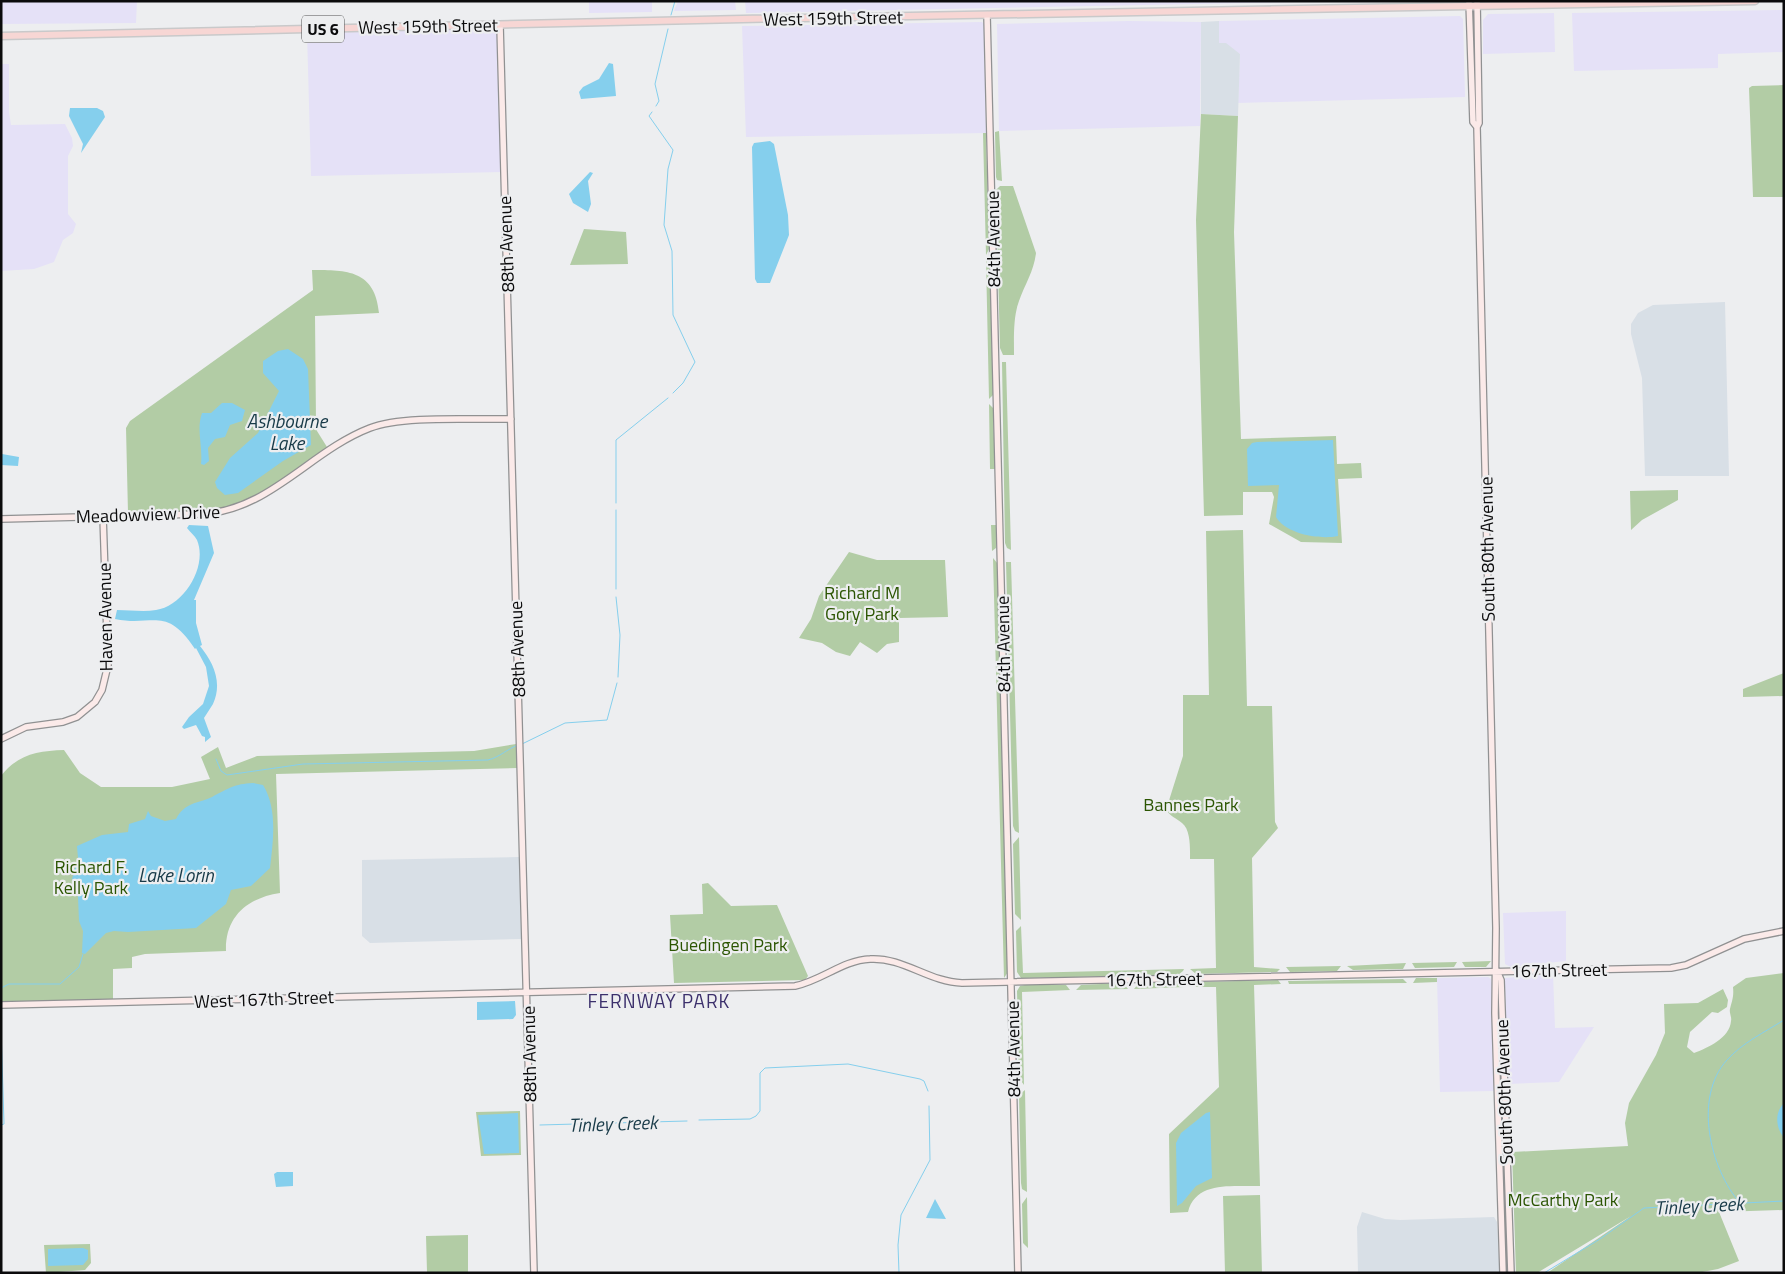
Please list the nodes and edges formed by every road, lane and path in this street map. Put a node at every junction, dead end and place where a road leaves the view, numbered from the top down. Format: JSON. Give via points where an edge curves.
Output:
{"nodes":[{"id":1,"x":1755,"y":1,"type":"edge"},
{"id":2,"x":1473,"y":4,"type":"edge"},
{"id":3,"x":987,"y":15,"type":"junction"},
{"id":4,"x":500,"y":25,"type":"junction"},
{"id":5,"x":1,"y":36,"type":"edge"},
{"id":6,"x":511,"y":420,"type":"junction"},
{"id":7,"x":103,"y":516,"type":"junction"},
{"id":8,"x":1,"y":519,"type":"edge"},
{"id":9,"x":1,"y":739,"type":"edge"},
{"id":10,"x":1784,"y":931,"type":"edge"},
{"id":11,"x":1497,"y":971,"type":"junction"},
{"id":12,"x":1012,"y":982,"type":"junction"},
{"id":13,"x":527,"y":992,"type":"junction"},
{"id":14,"x":1,"y":1005,"type":"edge"},
{"id":15,"x":534,"y":1273,"type":"edge"},
{"id":16,"x":1018,"y":1273,"type":"edge"},
{"id":17,"x":1503,"y":1273,"type":"edge"},
{"id":18,"x":1510,"y":1273,"type":"edge"}],
"edges":[{"from":1,"to":2,"type":"main road","name":"West 159th Street","number":"US 6"},
{"from":2,"to":3,"type":"main road","name":"West 159th Street","number":"US 6"},
{"from":2,"to":11,"type":"street","name":"South 80th Avenue","via":[[1473,122],[1477,127]]},
{"from":3,"to":4,"type":"main road","name":"West 159th Street","number":"US 6"},
{"from":3,"to":12,"type":"street","name":"84th Avenue"},
{"from":4,"to":5,"type":"main road","name":"West 159th Street","number":"US 6"},
{"from":4,"to":6,"type":"street","name":"88th Avenue"},
{"from":6,"to":7,"type":"street","name":"Meadowview Drive","via":[[401,422],[371,427],[235,509],[211,514]]},
{"from":6,"to":13,"type":"street","name":"88th Avenue"},
{"from":7,"to":8,"type":"street","name":"Meadowview Drive"},
{"from":7,"to":9,"type":"street","name":"Haven Avenue","via":[[108,665],[102,690],[95,702],[77,717],[60,723],[26,727]]},
{"from":10,"to":11,"type":"street","name":"167th Street","via":[[1744,939],[1686,965],[1671,968]]},
{"from":11,"to":12,"type":"street","name":"167th Street"},
{"from":11,"to":17,"type":"street","name":"South 80th Avenue","via":[[1494,980]]},
{"from":11,"to":18,"type":"street","name":"South 80th Avenue","via":[[1501,980]]},
{"from":12,"to":13,"type":"street","name":"167th Street","via":[[951,982],[893,961],[870,958],[795,986]]},
{"from":12,"to":16,"type":"street","name":"84th Avenue"},
{"from":13,"to":14,"type":"street","name":"West 167th Street"},
{"from":13,"to":15,"type":"street","name":"88th Avenue"}]}
